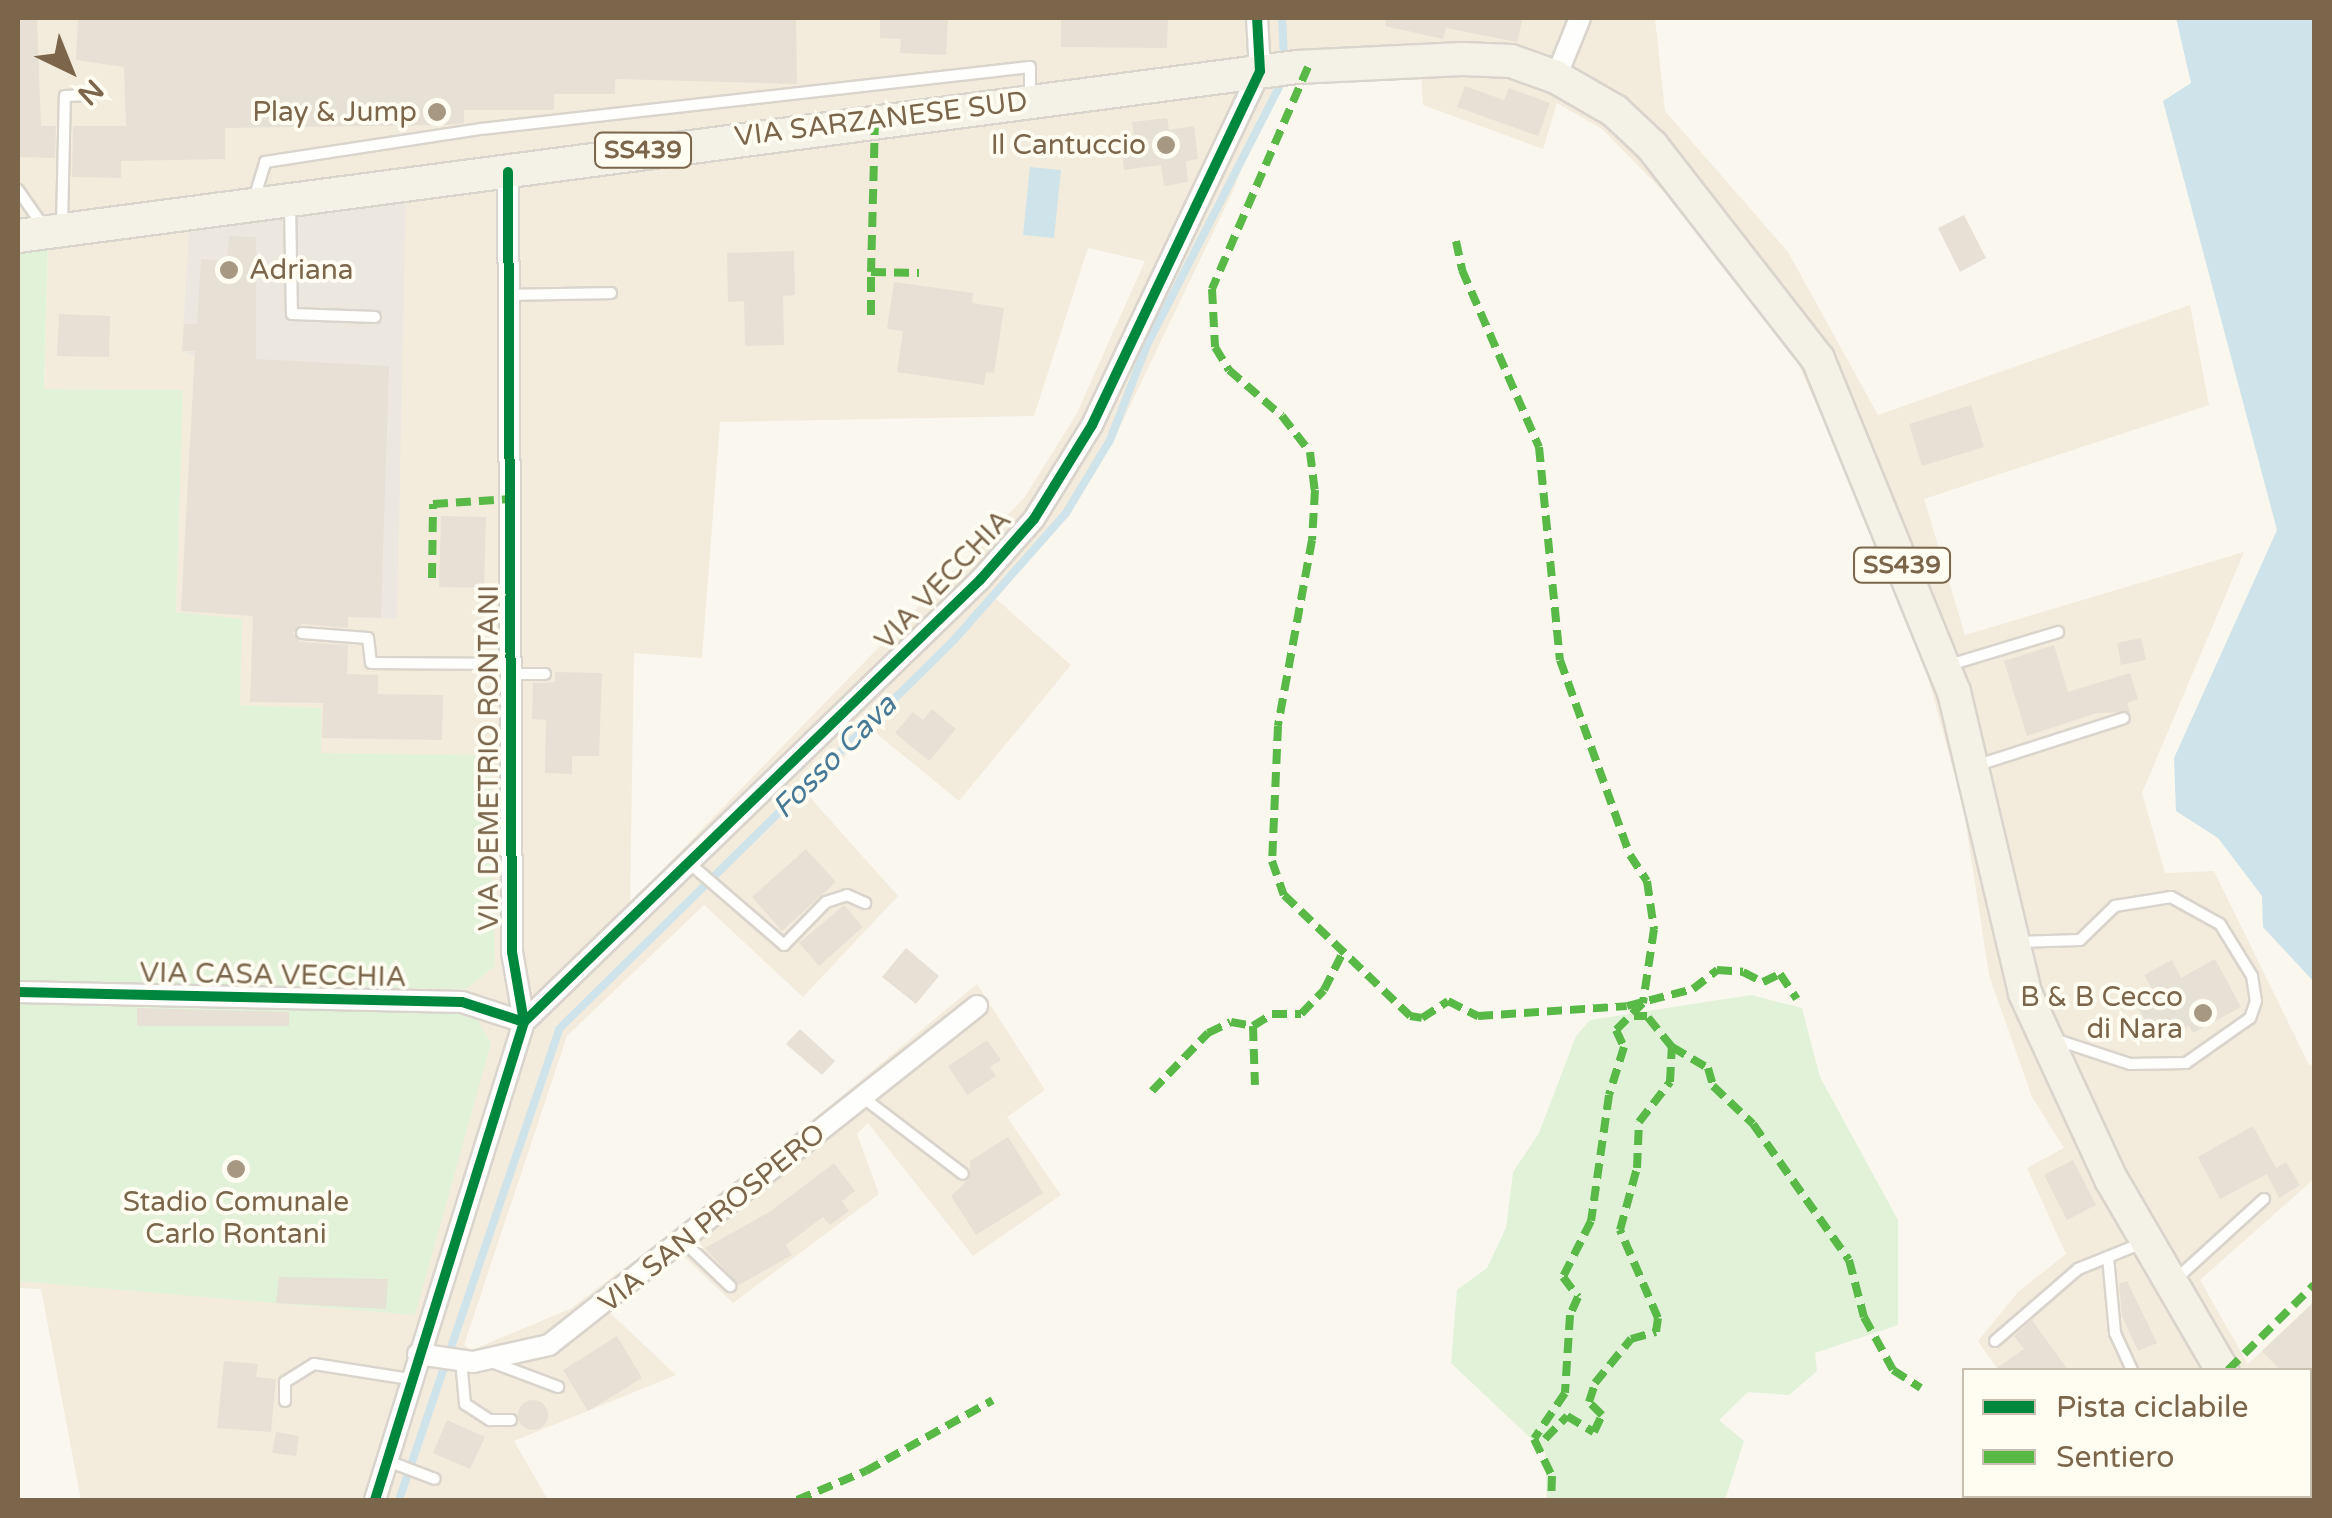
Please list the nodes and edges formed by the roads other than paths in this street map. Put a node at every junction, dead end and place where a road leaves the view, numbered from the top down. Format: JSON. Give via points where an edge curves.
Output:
{"nodes":[{"id":1,"x":1257,"y":18,"type":"edge"},
{"id":2,"x":1580,"y":18,"type":"edge"},
{"id":3,"x":1276,"y":70,"type":"junction"},
{"id":4,"x":1556,"y":77,"type":"junction"},
{"id":5,"x":91,"y":96,"type":"dead end"},
{"id":6,"x":1030,"y":101,"type":"junction"},
{"id":7,"x":508,"y":172,"type":"junction"},
{"id":8,"x":18,"y":190,"type":"edge"},
{"id":9,"x":290,"y":198,"type":"junction"},
{"id":10,"x":253,"y":203,"type":"junction"},
{"id":11,"x":42,"y":232,"type":"edge"},
{"id":12,"x":611,"y":293,"type":"dead end"},
{"id":13,"x":508,"y":295,"type":"junction"},
{"id":14,"x":375,"y":317,"type":"dead end"},
{"id":15,"x":2058,"y":632,"type":"dead end"},
{"id":16,"x":302,"y":633,"type":"dead end"},
{"id":17,"x":1943,"y":667,"type":"junction"},
{"id":18,"x":513,"y":669,"type":"junction"},
{"id":19,"x":545,"y":674,"type":"dead end"},
{"id":20,"x":2124,"y":718,"type":"dead end"},
{"id":21,"x":1973,"y":767,"type":"junction"},
{"id":22,"x":693,"y":866,"type":"junction"},
{"id":23,"x":865,"y":903,"type":"dead end"},
{"id":24,"x":2011,"y":942,"type":"junction"},
{"id":25,"x":18,"y":992,"type":"edge"},
{"id":26,"x":977,"y":1006,"type":"dead end"},
{"id":27,"x":524,"y":1022,"type":"junction"},
{"id":28,"x":2044,"y":1038,"type":"junction"},
{"id":29,"x":861,"y":1096,"type":"junction"},
{"id":30,"x":963,"y":1174,"type":"dead end"},
{"id":31,"x":2264,"y":1198,"type":"dead end"},
{"id":32,"x":2146,"y":1241,"type":"junction"},
{"id":33,"x":684,"y":1242,"type":"junction"},
{"id":34,"x":2108,"y":1256,"type":"junction"},
{"id":35,"x":2171,"y":1284,"type":"junction"},
{"id":36,"x":730,"y":1286,"type":"dead end"},
{"id":37,"x":1994,"y":1341,"type":"dead end"},
{"id":38,"x":441,"y":1358,"type":"junction"},
{"id":39,"x":485,"y":1360,"type":"junction"},
{"id":40,"x":2128,"y":1366,"type":"edge"},
{"id":41,"x":2221,"y":1368,"type":"edge"},
{"id":42,"x":410,"y":1380,"type":"junction"},
{"id":43,"x":558,"y":1387,"type":"dead end"},
{"id":44,"x":284,"y":1401,"type":"dead end"},
{"id":45,"x":511,"y":1420,"type":"dead end"},
{"id":46,"x":391,"y":1462,"type":"junction"},
{"id":47,"x":436,"y":1479,"type":"dead end"},
{"id":48,"x":375,"y":1500,"type":"edge"}],
"edges":[{"from":1,"to":3,"type":"street"},
{"from":2,"to":4,"type":"street"},
{"from":3,"to":4,"type":"main road","number":"SS439","via":[[1462,59],[1511,61]]},
{"from":3,"to":6,"type":"main road","name":"VIA SARZANESE SUD","number":"SS439"},
{"from":3,"to":22,"type":"street","name":"VIA VECCHIA","via":[[1092,425],[1034,519]]},
{"from":4,"to":17,"type":"main road","number":"SS439","via":[[1615,111],[1652,146],[1818,358]]},
{"from":5,"to":11,"type":"lane","via":[[65,96]]},
{"from":6,"to":7,"type":"main road","name":"VIA SARZANESE SUD","number":"SS439"},
{"from":6,"to":10,"type":"lane","via":[[1030,67],[481,130],[265,162]]},
{"from":7,"to":9,"type":"main road","name":"VIA SARZANESE SUD","number":"SS439"},
{"from":7,"to":13,"type":"street","name":"VIA DEMETRIO RONTANI"},
{"from":8,"to":11,"type":"lane"},
{"from":9,"to":10,"type":"main road","name":"VIA SARZANESE SUD","number":"SS439"},
{"from":9,"to":14,"type":"lane","via":[[292,314]]},
{"from":10,"to":11,"type":"main road","name":"VIA SARZANESE SUD","number":"SS439"},
{"from":12,"to":13,"type":"lane"},
{"from":13,"to":18,"type":"street","name":"VIA DEMETRIO RONTANI"},
{"from":15,"to":17,"type":"lane"},
{"from":16,"to":18,"type":"lane","via":[[368,638],[372,664]]},
{"from":17,"to":21,"type":"main road","number":"SS439"},
{"from":18,"to":19,"type":"lane"},
{"from":18,"to":27,"type":"street","name":"VIA DEMETRIO RONTANI","via":[[512,952]]},
{"from":20,"to":21,"type":"lane"},
{"from":21,"to":24,"type":"main road","number":"SS439"},
{"from":22,"to":23,"type":"lane","via":[[784,945],[826,902],[847,895]]},
{"from":22,"to":27,"type":"street","name":"VIA VECCHIA"},
{"from":24,"to":28,"type":"main road","number":"SS439"},
{"from":24,"to":28,"type":"lane","via":[[2080,940],[2115,906],[2171,898],[2220,924],[2252,976],[2256,1001],[2250,1018],[2186,1063],[2130,1064],[2079,1043]]},
{"from":25,"to":27,"type":"street","name":"VIA CASA VECCHIA","via":[[462,1002]]},
{"from":26,"to":29,"type":"street","name":"VIA SAN PROSPERO"},
{"from":27,"to":38,"type":"street","name":"VIA DEMETRIO RONTANI"},
{"from":28,"to":32,"type":"main road","number":"SS439"},
{"from":29,"to":30,"type":"lane"},
{"from":29,"to":33,"type":"street","name":"VIA SAN PROSPERO"},
{"from":31,"to":35,"type":"lane"},
{"from":32,"to":34,"type":"lane"},
{"from":32,"to":35,"type":"main road","number":"SS439"},
{"from":33,"to":36,"type":"lane"},
{"from":33,"to":39,"type":"street","name":"VIA SAN PROSPERO","via":[[549,1344]]},
{"from":34,"to":37,"type":"lane","via":[[2078,1269]]},
{"from":34,"to":40,"type":"lane","via":[[2115,1333]]},
{"from":35,"to":41,"type":"main road","number":"SS439"},
{"from":38,"to":39,"type":"street","name":"VIA SAN PROSPERO"},
{"from":38,"to":42,"type":"street","name":"VIA DEMETRIO RONTANI"},
{"from":38,"to":45,"type":"lane","via":[[465,1404],[490,1420]]},
{"from":39,"to":43,"type":"lane"},
{"from":42,"to":44,"type":"lane","via":[[314,1364],[285,1382]]},
{"from":42,"to":46,"type":"street","name":"VIA DEMETRIO RONTANI"},
{"from":46,"to":47,"type":"lane"},
{"from":46,"to":48,"type":"street","name":"VIA DEMETRIO RONTANI"}]}
